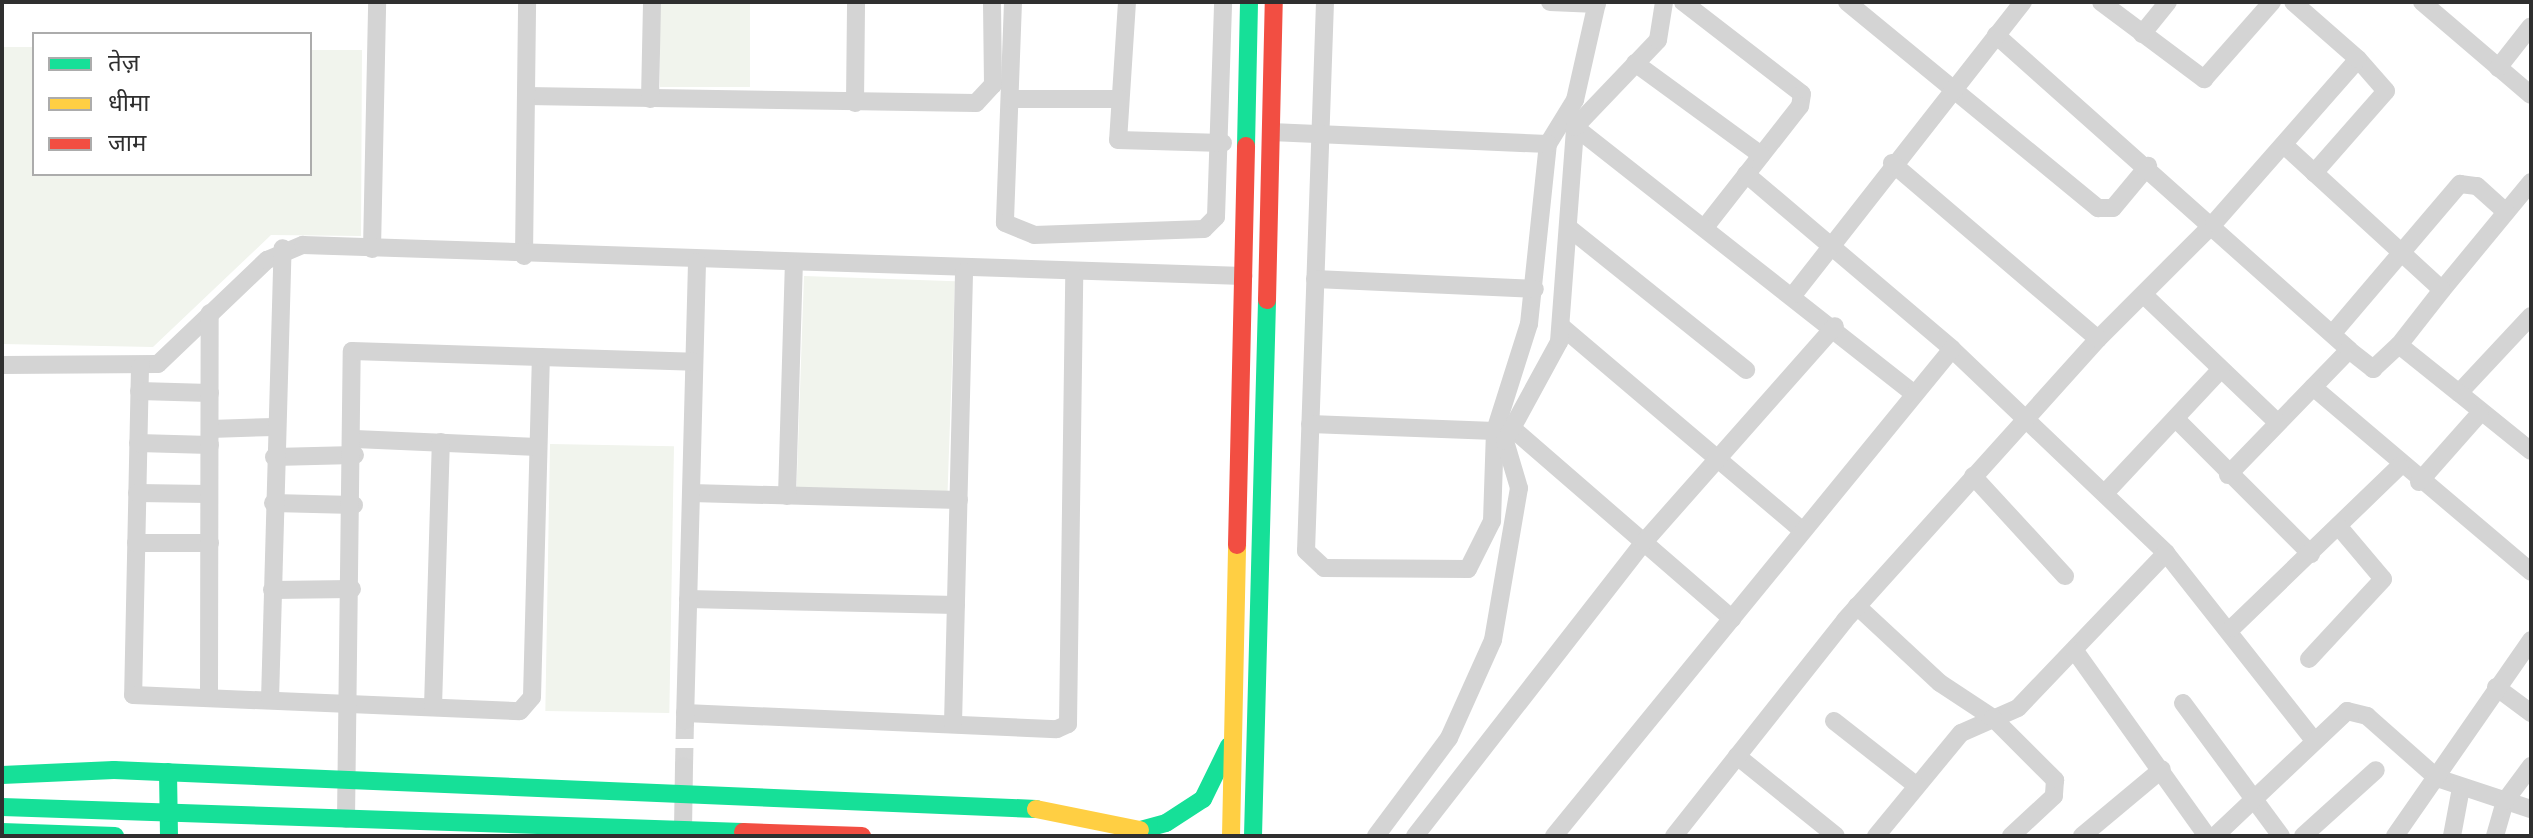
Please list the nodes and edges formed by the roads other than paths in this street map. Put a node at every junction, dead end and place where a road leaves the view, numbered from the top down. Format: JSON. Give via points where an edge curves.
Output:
{"nodes":[{"id":1,"x":377,"y":2,"type":"edge"},
{"id":2,"x":527,"y":2,"type":"edge"},
{"id":3,"x":652,"y":2,"type":"edge"},
{"id":4,"x":856,"y":2,"type":"edge"},
{"id":5,"x":992,"y":2,"type":"edge"},
{"id":6,"x":1013,"y":2,"type":"edge"},
{"id":7,"x":1127,"y":2,"type":"edge"},
{"id":8,"x":1223,"y":2,"type":"edge"},
{"id":9,"x":1249,"y":2,"type":"edge"},
{"id":10,"x":1274,"y":2,"type":"edge"},
{"id":11,"x":1325,"y":2,"type":"edge"},
{"id":12,"x":1550,"y":2,"type":"edge"},
{"id":13,"x":1664,"y":2,"type":"edge"},
{"id":14,"x":1683,"y":2,"type":"edge"},
{"id":15,"x":1847,"y":2,"type":"edge"},
{"id":16,"x":1879,"y":2,"type":"edge"},
{"id":17,"x":2023,"y":2,"type":"edge"},
{"id":18,"x":2101,"y":2,"type":"edge"},
{"id":19,"x":2168,"y":2,"type":"edge"},
{"id":20,"x":2272,"y":2,"type":"edge"},
{"id":21,"x":2293,"y":2,"type":"edge"},
{"id":22,"x":2422,"y":2,"type":"edge"},
{"id":23,"x":1597,"y":3,"type":"edge"},
{"id":24,"x":1867,"y":18,"type":"junction"},
{"id":25,"x":2531,"y":26,"type":"edge"},
{"id":26,"x":2142,"y":34,"type":"junction"},
{"id":27,"x":1996,"y":35,"type":"junction"},
{"id":28,"x":2358,"y":59,"type":"junction"},
{"id":29,"x":1635,"y":63,"type":"junction"},
{"id":30,"x":2498,"y":68,"type":"junction"},
{"id":31,"x":1952,"y":86,"type":"junction"},
{"id":32,"x":2531,"y":95,"type":"edge"},
{"id":33,"x":526,"y":96,"type":"junction"},
{"id":34,"x":650,"y":99,"type":"junction"},
{"id":35,"x":1012,"y":99,"type":"junction"},
{"id":36,"x":1120,"y":99,"type":"junction"},
{"id":37,"x":855,"y":103,"type":"junction"},
{"id":38,"x":1575,"y":127,"type":"junction"},
{"id":39,"x":1271,"y":132,"type":"junction"},
{"id":40,"x":1320,"y":138,"type":"junction"},
{"id":41,"x":1223,"y":143,"type":"junction"},
{"id":42,"x":1548,"y":144,"type":"junction"},
{"id":43,"x":2284,"y":145,"type":"junction"},
{"id":44,"x":1761,"y":155,"type":"junction"},
{"id":45,"x":1892,"y":163,"type":"junction"},
{"id":46,"x":2148,"y":166,"type":"junction"},
{"id":47,"x":2314,"y":173,"type":"junction"},
{"id":48,"x":1746,"y":174,"type":"junction"},
{"id":49,"x":2531,"y":182,"type":"edge"},
{"id":50,"x":2506,"y":212,"type":"junction"},
{"id":51,"x":2214,"y":223,"type":"junction"},
{"id":52,"x":1706,"y":226,"type":"junction"},
{"id":53,"x":1569,"y":228,"type":"junction"},
{"id":54,"x":1244,"y":237,"type":"junction"},
{"id":55,"x":1268,"y":237,"type":"junction"},
{"id":56,"x":1831,"y":245,"type":"junction"},
{"id":57,"x":283,"y":248,"type":"junction"},
{"id":58,"x":372,"y":249,"type":"junction"},
{"id":59,"x":2403,"y":253,"type":"junction"},
{"id":60,"x":524,"y":256,"type":"junction"},
{"id":61,"x":697,"y":262,"type":"junction"},
{"id":62,"x":794,"y":265,"type":"junction"},
{"id":63,"x":964,"y":272,"type":"junction"},
{"id":64,"x":1074,"y":276,"type":"junction"},
{"id":65,"x":1243,"y":276,"type":"junction"},
{"id":66,"x":1315,"y":279,"type":"junction"},
{"id":67,"x":1535,"y":289,"type":"junction"},
{"id":68,"x":2442,"y":290,"type":"junction"},
{"id":69,"x":1794,"y":294,"type":"junction"},
{"id":70,"x":2144,"y":295,"type":"junction"},
{"id":71,"x":210,"y":313,"type":"junction"},
{"id":72,"x":1561,"y":326,"type":"junction"},
{"id":73,"x":1835,"y":326,"type":"junction"},
{"id":74,"x":2527,"y":328,"type":"edge"},
{"id":75,"x":2333,"y":333,"type":"junction"},
{"id":76,"x":2098,"y":339,"type":"junction"},
{"id":77,"x":2399,"y":345,"type":"junction"},
{"id":78,"x":1952,"y":349,"type":"junction"},
{"id":79,"x":2349,"y":350,"type":"junction"},
{"id":80,"x":541,"y":357,"type":"junction"},
{"id":81,"x":694,"y":362,"type":"junction"},
{"id":82,"x":2,"y":365,"type":"edge"},
{"id":83,"x":140,"y":367,"type":"junction"},
{"id":84,"x":2221,"y":369,"type":"junction"},
{"id":85,"x":1746,"y":370,"type":"dead end"},
{"id":86,"x":2313,"y":387,"type":"junction"},
{"id":87,"x":139,"y":391,"type":"junction"},
{"id":88,"x":210,"y":393,"type":"junction"},
{"id":89,"x":2459,"y":393,"type":"junction"},
{"id":90,"x":1914,"y":394,"type":"junction"},
{"id":91,"x":2480,"y":413,"type":"junction"},
{"id":92,"x":2176,"y":419,"type":"junction"},
{"id":93,"x":2026,"y":420,"type":"junction"},
{"id":94,"x":2278,"y":423,"type":"junction"},
{"id":95,"x":1310,"y":424,"type":"junction"},
{"id":96,"x":275,"y":427,"type":"junction"},
{"id":97,"x":1504,"y":430,"type":"junction"},
{"id":98,"x":210,"y":437,"type":"junction"},
{"id":99,"x":441,"y":442,"type":"junction"},
{"id":100,"x":138,"y":443,"type":"junction"},
{"id":101,"x":355,"y":447,"type":"junction"},
{"id":102,"x":538,"y":447,"type":"junction"},
{"id":103,"x":2531,"y":451,"type":"edge"},
{"id":104,"x":274,"y":457,"type":"junction"},
{"id":105,"x":1721,"y":458,"type":"junction"},
{"id":106,"x":2400,"y":466,"type":"junction"},
{"id":107,"x":2228,"y":475,"type":"junction"},
{"id":108,"x":1973,"y":476,"type":"junction"},
{"id":109,"x":2419,"y":482,"type":"junction"},
{"id":110,"x":2106,"y":492,"type":"junction"},
{"id":111,"x":137,"y":493,"type":"junction"},
{"id":112,"x":691,"y":493,"type":"junction"},
{"id":113,"x":209,"y":494,"type":"junction"},
{"id":114,"x":787,"y":496,"type":"junction"},
{"id":115,"x":959,"y":500,"type":"junction"},
{"id":116,"x":273,"y":503,"type":"junction"},
{"id":117,"x":354,"y":505,"type":"junction"},
{"id":118,"x":2339,"y":527,"type":"junction"},
{"id":119,"x":1803,"y":531,"type":"junction"},
{"id":120,"x":1644,"y":542,"type":"junction"},
{"id":121,"x":136,"y":543,"type":"junction"},
{"id":122,"x":210,"y":543,"type":"junction"},
{"id":123,"x":2166,"y":553,"type":"junction"},
{"id":124,"x":2311,"y":554,"type":"junction"},
{"id":125,"x":2531,"y":572,"type":"edge"},
{"id":126,"x":2065,"y":576,"type":"dead end"},
{"id":127,"x":352,"y":589,"type":"junction"},
{"id":128,"x":272,"y":590,"type":"junction"},
{"id":129,"x":688,"y":599,"type":"junction"},
{"id":130,"x":956,"y":605,"type":"junction"},
{"id":131,"x":1857,"y":606,"type":"junction"},
{"id":132,"x":1732,"y":619,"type":"junction"},
{"id":133,"x":2232,"y":628,"type":"junction"},
{"id":134,"x":2531,"y":640,"type":"edge"},
{"id":135,"x":2075,"y":651,"type":"junction"},
{"id":136,"x":2309,"y":659,"type":"dead end"},
{"id":137,"x":2496,"y":687,"type":"junction"},
{"id":138,"x":209,"y":698,"type":"junction"},
{"id":139,"x":270,"y":700,"type":"junction"},
{"id":140,"x":2183,"y":703,"type":"dead end"},
{"id":141,"x":349,"y":704,"type":"junction"},
{"id":142,"x":433,"y":707,"type":"junction"},
{"id":143,"x":2531,"y":713,"type":"edge"},
{"id":144,"x":1993,"y":718,"type":"junction"},
{"id":145,"x":1834,"y":721,"type":"dead end"},
{"id":146,"x":953,"y":724,"type":"junction"},
{"id":147,"x":1233,"y":738,"type":"junction"},
{"id":148,"x":2312,"y":738,"type":"junction"},
{"id":149,"x":1737,"y":756,"type":"junction"},
{"id":150,"x":684,"y":766,"type":"tunnel mouth"},
{"id":151,"x":2531,"y":766,"type":"edge"},
{"id":152,"x":2162,"y":769,"type":"junction"},
{"id":153,"x":2376,"y":770,"type":"dead end"},
{"id":154,"x":168,"y":772,"type":"junction"},
{"id":155,"x":2,"y":775,"type":"edge"},
{"id":156,"x":2437,"y":778,"type":"junction"},
{"id":157,"x":347,"y":783,"type":"junction"},
{"id":158,"x":1917,"y":786,"type":"junction"},
{"id":159,"x":2461,"y":788,"type":"junction"},
{"id":160,"x":684,"y":792,"type":"junction"},
{"id":161,"x":2251,"y":799,"type":"junction"},
{"id":162,"x":2505,"y":801,"type":"junction"},
{"id":163,"x":2,"y":807,"type":"edge"},
{"id":164,"x":2531,"y":809,"type":"edge"},
{"id":165,"x":170,"y":813,"type":"junction"},
{"id":166,"x":346,"y":819,"type":"junction"},
{"id":167,"x":683,"y":830,"type":"junction"},
{"id":168,"x":1140,"y":830,"type":"junction"},
{"id":169,"x":2,"y":832,"type":"edge"},
{"id":170,"x":1881,"y":834,"type":"edge"},
{"id":171,"x":115,"y":836,"type":"edge"},
{"id":172,"x":169,"y":836,"type":"edge"},
{"id":173,"x":862,"y":836,"type":"edge"},
{"id":174,"x":1119,"y":836,"type":"edge"},
{"id":175,"x":1231,"y":836,"type":"edge"},
{"id":176,"x":1253,"y":836,"type":"edge"},
{"id":177,"x":1376,"y":836,"type":"edge"},
{"id":178,"x":1415,"y":836,"type":"edge"},
{"id":179,"x":1554,"y":836,"type":"edge"},
{"id":180,"x":1674,"y":836,"type":"edge"},
{"id":181,"x":1836,"y":836,"type":"edge"},
{"id":182,"x":2011,"y":836,"type":"edge"},
{"id":183,"x":2082,"y":836,"type":"edge"},
{"id":184,"x":2207,"y":836,"type":"edge"},
{"id":185,"x":2215,"y":836,"type":"edge"},
{"id":186,"x":2281,"y":836,"type":"edge"},
{"id":187,"x":2303,"y":836,"type":"edge"},
{"id":188,"x":2395,"y":836,"type":"edge"},
{"id":189,"x":2452,"y":836,"type":"edge"},
{"id":190,"x":2495,"y":836,"type":"edge"}],
"edges":[{"from":1,"to":58,"type":"street"},
{"from":2,"to":33,"type":"street"},
{"from":3,"to":34,"type":"street"},
{"from":4,"to":37,"type":"street"},
{"from":5,"to":37,"type":"street","via":[[987,97]]},
{"from":6,"to":35,"type":"street"},
{"from":7,"to":36,"type":"street"},
{"from":8,"to":41,"type":"street"},
{"from":9,"to":54,"type":"street"},
{"from":10,"to":39,"type":"street"},
{"from":11,"to":40,"type":"street"},
{"from":12,"to":23,"type":"street"},
{"from":13,"to":29,"type":"street","via":[[1658,40]]},
{"from":14,"to":44,"type":"street","via":[[1802,94],[1800,106]]},
{"from":15,"to":24,"type":"street"},
{"from":16,"to":24,"type":"street"},
{"from":17,"to":27,"type":"street"},
{"from":18,"to":26,"type":"street"},
{"from":19,"to":26,"type":"street"},
{"from":20,"to":26,"type":"street","via":[[2204,79]]},
{"from":21,"to":28,"type":"street"},
{"from":22,"to":30,"type":"street"},
{"from":23,"to":42,"type":"street","via":[[1575,100]]},
{"from":24,"to":31,"type":"street"},
{"from":25,"to":30,"type":"street"},
{"from":27,"to":31,"type":"street"},
{"from":27,"to":46,"type":"street"},
{"from":28,"to":43,"type":"street"},
{"from":28,"to":47,"type":"street","via":[[2386,91]]},
{"from":29,"to":38,"type":"street"},
{"from":29,"to":44,"type":"street"},
{"from":30,"to":32,"type":"street"},
{"from":31,"to":45,"type":"street"},
{"from":31,"to":46,"type":"street","via":[[2098,208],[2113,208]]},
{"from":33,"to":34,"type":"street"},
{"from":33,"to":60,"type":"street"},
{"from":34,"to":37,"type":"street"},
{"from":35,"to":36,"type":"street"},
{"from":35,"to":41,"type":"street","via":[[1005,223],[1018,233],[1204,229],[1216,217]]},
{"from":36,"to":41,"type":"street","via":[[1118,140]]},
{"from":38,"to":52,"type":"street"},
{"from":38,"to":53,"type":"street"},
{"from":39,"to":40,"type":"street"},
{"from":39,"to":55,"type":"street"},
{"from":40,"to":42,"type":"street"},
{"from":40,"to":66,"type":"street"},
{"from":42,"to":67,"type":"street"},
{"from":43,"to":47,"type":"street"},
{"from":43,"to":51,"type":"street"},
{"from":44,"to":48,"type":"street"},
{"from":45,"to":56,"type":"street"},
{"from":45,"to":76,"type":"street"},
{"from":46,"to":51,"type":"street"},
{"from":47,"to":59,"type":"street"},
{"from":48,"to":52,"type":"street"},
{"from":48,"to":56,"type":"street"},
{"from":49,"to":50,"type":"street"},
{"from":50,"to":59,"type":"street","via":[[2477,186],[2460,184]]},
{"from":50,"to":68,"type":"street"},
{"from":51,"to":70,"type":"street"},
{"from":51,"to":75,"type":"street"},
{"from":52,"to":69,"type":"street"},
{"from":53,"to":72,"type":"street"},
{"from":53,"to":85,"type":"street"},
{"from":54,"to":55,"type":"street"},
{"from":54,"to":65,"type":"street"},
{"from":55,"to":176,"type":"street"},
{"from":56,"to":69,"type":"street"},
{"from":56,"to":78,"type":"street"},
{"from":57,"to":58,"type":"street"},
{"from":57,"to":71,"type":"street"},
{"from":57,"to":96,"type":"street"},
{"from":58,"to":60,"type":"street"},
{"from":59,"to":68,"type":"street"},
{"from":59,"to":75,"type":"street"},
{"from":60,"to":61,"type":"street"},
{"from":61,"to":62,"type":"street"},
{"from":61,"to":81,"type":"street"},
{"from":62,"to":63,"type":"street"},
{"from":62,"to":114,"type":"street"},
{"from":63,"to":64,"type":"street"},
{"from":63,"to":115,"type":"street"},
{"from":64,"to":65,"type":"street"},
{"from":64,"to":146,"type":"street","via":[[1071,712],[1057,729]]},
{"from":65,"to":147,"type":"street"},
{"from":66,"to":67,"type":"street"},
{"from":66,"to":95,"type":"street"},
{"from":67,"to":97,"type":"street"},
{"from":68,"to":77,"type":"street"},
{"from":69,"to":73,"type":"street"},
{"from":70,"to":76,"type":"street"},
{"from":70,"to":84,"type":"street"},
{"from":71,"to":83,"type":"street","via":[[175,352]]},
{"from":71,"to":88,"type":"street"},
{"from":72,"to":97,"type":"street","via":[[1542,381]]},
{"from":72,"to":105,"type":"street"},
{"from":73,"to":90,"type":"street"},
{"from":73,"to":105,"type":"street"},
{"from":74,"to":89,"type":"street"},
{"from":75,"to":79,"type":"street"},
{"from":76,"to":93,"type":"street"},
{"from":77,"to":79,"type":"street","via":[[2373,369]]},
{"from":77,"to":89,"type":"street"},
{"from":78,"to":90,"type":"street"},
{"from":78,"to":93,"type":"street"},
{"from":79,"to":86,"type":"street"},
{"from":80,"to":81,"type":"street"},
{"from":80,"to":101,"type":"street","via":[[352,351]]},
{"from":80,"to":102,"type":"street"},
{"from":81,"to":112,"type":"street"},
{"from":82,"to":83,"type":"street"},
{"from":83,"to":87,"type":"street"},
{"from":84,"to":92,"type":"street"},
{"from":84,"to":94,"type":"street"},
{"from":86,"to":94,"type":"street"},
{"from":86,"to":106,"type":"street"},
{"from":87,"to":88,"type":"street"},
{"from":87,"to":100,"type":"street"},
{"from":88,"to":98,"type":"street"},
{"from":89,"to":91,"type":"street"},
{"from":90,"to":119,"type":"street"},
{"from":91,"to":103,"type":"street"},
{"from":91,"to":109,"type":"street"},
{"from":92,"to":107,"type":"street"},
{"from":92,"to":110,"type":"street"},
{"from":93,"to":108,"type":"street"},
{"from":93,"to":110,"type":"street"},
{"from":94,"to":107,"type":"street"},
{"from":95,"to":97,"type":"street"},
{"from":95,"to":97,"type":"street","via":[[1306,551],[1324,568],[1468,569],[1492,521]]},
{"from":96,"to":98,"type":"street"},
{"from":96,"to":104,"type":"street"},
{"from":97,"to":120,"type":"street"},
{"from":97,"to":177,"type":"street","via":[[1519,488],[1493,640],[1449,738]]},
{"from":98,"to":100,"type":"street"},
{"from":98,"to":113,"type":"street"},
{"from":99,"to":101,"type":"street"},
{"from":99,"to":102,"type":"street"},
{"from":99,"to":142,"type":"street"},
{"from":100,"to":111,"type":"street"},
{"from":101,"to":104,"type":"street"},
{"from":101,"to":117,"type":"street"},
{"from":102,"to":142,"type":"street","via":[[532,697],[520,711]]},
{"from":104,"to":116,"type":"street"},
{"from":105,"to":119,"type":"street"},
{"from":105,"to":120,"type":"street"},
{"from":106,"to":109,"type":"street"},
{"from":106,"to":118,"type":"street"},
{"from":107,"to":124,"type":"street"},
{"from":108,"to":126,"type":"street"},
{"from":108,"to":131,"type":"street"},
{"from":109,"to":125,"type":"street"},
{"from":110,"to":123,"type":"street"},
{"from":111,"to":113,"type":"street"},
{"from":111,"to":121,"type":"street"},
{"from":112,"to":114,"type":"street"},
{"from":112,"to":129,"type":"street"},
{"from":113,"to":122,"type":"street"},
{"from":114,"to":115,"type":"street"},
{"from":115,"to":130,"type":"street"},
{"from":116,"to":117,"type":"street"},
{"from":116,"to":128,"type":"street"},
{"from":117,"to":127,"type":"street"},
{"from":118,"to":124,"type":"street"},
{"from":118,"to":136,"type":"street","via":[[2383,579]]},
{"from":119,"to":132,"type":"street"},
{"from":120,"to":132,"type":"street"},
{"from":120,"to":178,"type":"street"},
{"from":121,"to":122,"type":"street"},
{"from":121,"to":138,"type":"street","via":[[133,695]]},
{"from":122,"to":138,"type":"street"},
{"from":123,"to":133,"type":"street"},
{"from":123,"to":135,"type":"street"},
{"from":124,"to":133,"type":"street"},
{"from":127,"to":128,"type":"street"},
{"from":127,"to":141,"type":"street"},
{"from":128,"to":139,"type":"street"},
{"from":129,"to":130,"type":"street"},
{"from":129,"to":146,"type":"street","via":[[685,717]]},
{"from":130,"to":146,"type":"street"},
{"from":131,"to":144,"type":"street","via":[[1940,683]]},
{"from":131,"to":149,"type":"street"},
{"from":132,"to":179,"type":"street"},
{"from":133,"to":148,"type":"street"},
{"from":134,"to":137,"type":"street"},
{"from":135,"to":144,"type":"street","via":[[2018,708]]},
{"from":135,"to":152,"type":"street"},
{"from":137,"to":143,"type":"street"},
{"from":137,"to":156,"type":"street"},
{"from":138,"to":139,"type":"street"},
{"from":139,"to":141,"type":"street"},
{"from":140,"to":161,"type":"street"},
{"from":141,"to":142,"type":"street"},
{"from":141,"to":157,"type":"street"},
{"from":144,"to":158,"type":"street","via":[[1961,733]]},
{"from":144,"to":182,"type":"street","via":[[2058,787]]},
{"from":145,"to":158,"type":"street"},
{"from":147,"to":168,"type":"street","via":[[1203,799]]},
{"from":147,"to":175,"type":"street"},
{"from":148,"to":156,"type":"street","via":[[2357,711]]},
{"from":148,"to":161,"type":"street"},
{"from":149,"to":180,"type":"street"},
{"from":149,"to":181,"type":"street"},
{"from":150,"to":160,"type":"street"},
{"from":151,"to":162,"type":"street"},
{"from":152,"to":183,"type":"street"},
{"from":152,"to":184,"type":"street"},
{"from":153,"to":187,"type":"street"},
{"from":154,"to":155,"type":"street"},
{"from":154,"to":157,"type":"street"},
{"from":154,"to":165,"type":"street"},
{"from":156,"to":159,"type":"street"},
{"from":156,"to":188,"type":"street"},
{"from":157,"to":160,"type":"street"},
{"from":157,"to":166,"type":"street"},
{"from":158,"to":170,"type":"street"},
{"from":159,"to":162,"type":"street"},
{"from":159,"to":189,"type":"street"},
{"from":160,"to":167,"type":"street"},
{"from":160,"to":168,"type":"street","via":[[999,804]]},
{"from":161,"to":185,"type":"street"},
{"from":161,"to":186,"type":"street"},
{"from":162,"to":164,"type":"street"},
{"from":162,"to":190,"type":"street"},
{"from":163,"to":165,"type":"street"},
{"from":165,"to":166,"type":"street"},
{"from":165,"to":172,"type":"street"},
{"from":166,"to":167,"type":"street"},
{"from":167,"to":173,"type":"street"},
{"from":168,"to":174,"type":"street"},
{"from":169,"to":171,"type":"street"}]}
